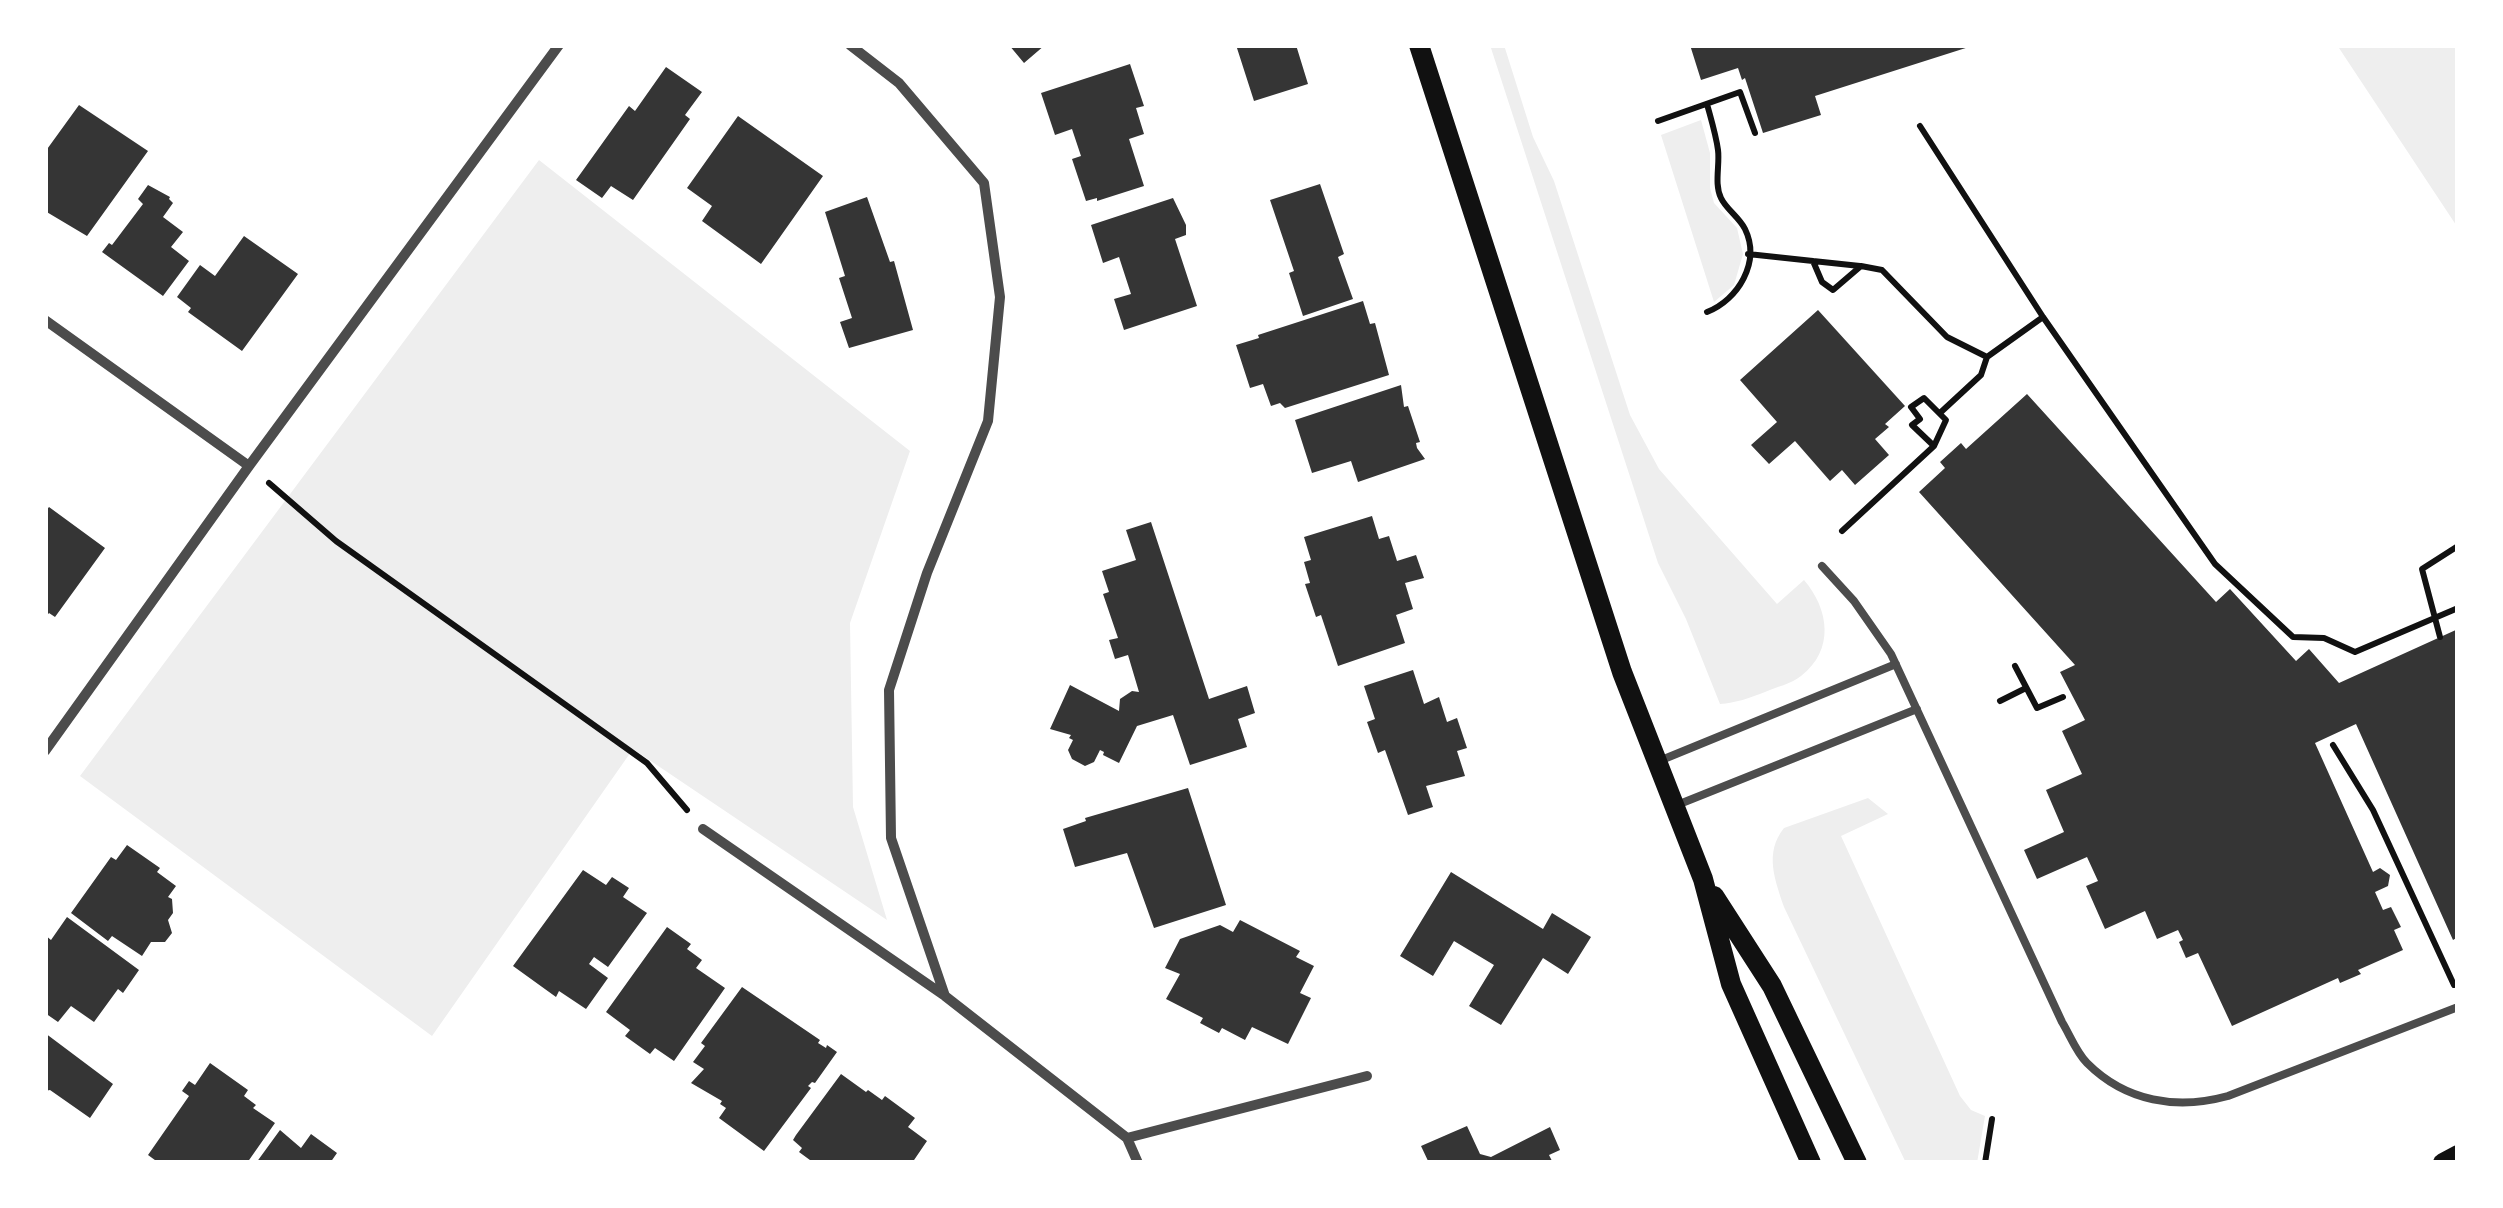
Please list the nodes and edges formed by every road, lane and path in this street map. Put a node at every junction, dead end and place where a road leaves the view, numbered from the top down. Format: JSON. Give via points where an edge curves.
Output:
{"nodes":[{"id":1,"x":559,"y":45,"type":"edge"},
{"id":2,"x":850,"y":45,"type":"edge"},
{"id":3,"x":1420,"y":45,"type":"edge"},
{"id":4,"x":1707,"y":104,"type":"junction"},
{"id":5,"x":1658,"y":121,"type":"dead end"},
{"id":6,"x":1920,"y":126,"type":"dead end"},
{"id":7,"x":1755,"y":133,"type":"dead end"},
{"id":8,"x":1748,"y":254,"type":"junction"},
{"id":9,"x":1813,"y":261,"type":"junction"},
{"id":10,"x":1861,"y":266,"type":"junction"},
{"id":11,"x":1707,"y":312,"type":"dead end"},
{"id":12,"x":2043,"y":317,"type":"junction"},
{"id":13,"x":45,"y":320,"type":"edge"},
{"id":14,"x":1987,"y":356,"type":"junction"},
{"id":15,"x":1941,"y":412,"type":"junction"},
{"id":16,"x":1934,"y":446,"type":"junction"},
{"id":17,"x":249,"y":466,"type":"junction"},
{"id":18,"x":1842,"y":531,"type":"dead end"},
{"id":19,"x":2458,"y":546,"type":"edge"},
{"id":20,"x":1822,"y":566,"type":"dead end"},
{"id":21,"x":2458,"y":608,"type":"edge"},
{"id":22,"x":2435,"y":617,"type":"junction"},
{"id":23,"x":2440,"y":638,"type":"dead end"},
{"id":24,"x":1896,"y":664,"type":"junction"},
{"id":25,"x":2015,"y":666,"type":"dead end"},
{"id":26,"x":2026,"y":688,"type":"junction"},
{"id":27,"x":2063,"y":696,"type":"dead end"},
{"id":28,"x":2000,"y":701,"type":"dead end"},
{"id":29,"x":1917,"y":709,"type":"junction"},
{"id":30,"x":2333,"y":745,"type":"dead end"},
{"id":31,"x":45,"y":751,"type":"edge"},
{"id":32,"x":1656,"y":762,"type":"junction"},
{"id":33,"x":1673,"y":806,"type":"junction"},
{"id":34,"x":703,"y":828,"type":"joint"},
{"id":35,"x":1702,"y":878,"type":"junction"},
{"id":36,"x":2458,"y":993,"type":"edge"},
{"id":37,"x":945,"y":996,"type":"junction"},
{"id":38,"x":2458,"y":1008,"type":"edge"},
{"id":39,"x":1367,"y":1076,"type":"dead end"},
{"id":40,"x":1992,"y":1119,"type":"dead end"},
{"id":41,"x":1127,"y":1138,"type":"junction"},
{"id":42,"x":2458,"y":1155,"type":"edge"},
{"id":43,"x":1856,"y":1157,"type":"edge"},
{"id":44,"x":1138,"y":1163,"type":"edge"},
{"id":45,"x":1811,"y":1163,"type":"edge"},
{"id":46,"x":1985,"y":1163,"type":"edge"},
{"id":47,"x":2442,"y":1163,"type":"edge"}],
"edges":[{"from":1,"to":17,"type":"street"},
{"from":2,"to":37,"type":"street","via":[[898,84],[984,183],[1000,298],[988,421],[889,690],[891,838]]},
{"from":3,"to":32,"type":"main road"},
{"from":4,"to":5,"type":"path"},
{"from":4,"to":7,"type":"path","via":[[1740,92]]},
{"from":4,"to":8,"type":"path","via":[[1721,198],[1748,234]]},
{"from":6,"to":12,"type":"path"},
{"from":8,"to":9,"type":"path"},
{"from":8,"to":11,"type":"path","via":[[1746,276],[1734,294]]},
{"from":9,"to":10,"type":"path"},
{"from":9,"to":10,"type":"path","via":[[1833,290]]},
{"from":10,"to":14,"type":"path","via":[[1882,270],[1947,337]]},
{"from":12,"to":14,"type":"path"},
{"from":12,"to":22,"type":"path","via":[[2215,564],[2293,636],[2324,638],[2355,652]]},
{"from":13,"to":17,"type":"street"},
{"from":14,"to":15,"type":"path","via":[[1981,374]]},
{"from":15,"to":16,"type":"path","via":[[1946,420]]},
{"from":15,"to":16,"type":"path","via":[[1924,398],[1911,407],[1920,418],[1912,425]]},
{"from":16,"to":18,"type":"path"},
{"from":17,"to":31,"type":"street"},
{"from":17,"to":34,"type":"path","via":[[336,541],[647,763]]},
{"from":19,"to":22,"type":"path","via":[[2422,568]]},
{"from":20,"to":24,"type":"lane"},
{"from":21,"to":22,"type":"path"},
{"from":22,"to":23,"type":"path"},
{"from":24,"to":29,"type":"lane"},
{"from":24,"to":32,"type":"lane"},
{"from":25,"to":26,"type":"path"},
{"from":26,"to":27,"type":"path","via":[[2036,708]]},
{"from":26,"to":28,"type":"path"},
{"from":29,"to":33,"type":"lane"},
{"from":29,"to":38,"type":"lane","via":[[2078,1050],[2130,1093],[2198,1104]]},
{"from":30,"to":36,"type":"path","via":[[2373,810]]},
{"from":32,"to":33,"type":"main road"},
{"from":33,"to":35,"type":"main road"},
{"from":34,"to":37,"type":"street"},
{"from":35,"to":43,"type":"main road","via":[[1772,986]]},
{"from":35,"to":45,"type":"main road","via":[[1731,984]]},
{"from":37,"to":41,"type":"street"},
{"from":39,"to":41,"type":"street"},
{"from":40,"to":46,"type":"path"},
{"from":41,"to":44,"type":"street"},
{"from":42,"to":47,"type":"main road"}]}
